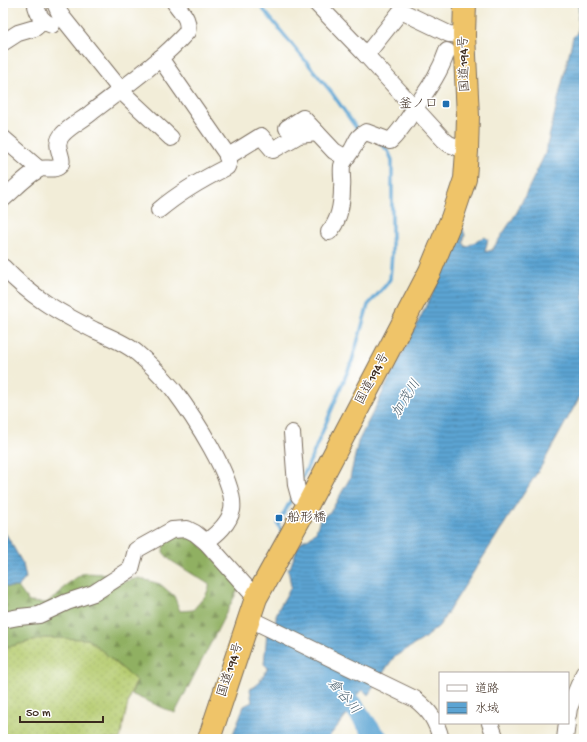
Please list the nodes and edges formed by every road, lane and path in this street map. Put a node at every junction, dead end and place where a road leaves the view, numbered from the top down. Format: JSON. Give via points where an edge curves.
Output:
{"nodes":[{"id":1,"x":55,"y":3,"type":"edge"},
{"id":2,"x":175,"y":3,"type":"edge"},
{"id":3,"x":316,"y":3,"type":"edge"},
{"id":4,"x":465,"y":3,"type":"edge"},
{"id":5,"x":63,"y":18,"type":"junction"},
{"id":6,"x":464,"y":34,"type":"junction"},
{"id":7,"x":4,"y":42,"type":"edge"},
{"id":8,"x":447,"y":50,"type":"dead end"},
{"id":9,"x":366,"y":55,"type":"junction"},
{"id":10,"x":160,"y":58,"type":"junction"},
{"id":11,"x":120,"y":90,"type":"junction"},
{"id":12,"x":415,"y":108,"type":"junction"},
{"id":13,"x":287,"y":128,"type":"dead end"},
{"id":14,"x":317,"y":133,"type":"junction"},
{"id":15,"x":3,"y":138,"type":"edge"},
{"id":16,"x":171,"y":138,"type":"dead end"},
{"id":17,"x":467,"y":151,"type":"junction"},
{"id":18,"x":228,"y":157,"type":"junction"},
{"id":19,"x":346,"y":158,"type":"junction"},
{"id":20,"x":39,"y":168,"type":"junction"},
{"id":21,"x":3,"y":199,"type":"edge"},
{"id":22,"x":159,"y":210,"type":"dead end"},
{"id":23,"x":329,"y":232,"type":"dead end"},
{"id":24,"x":3,"y":267,"type":"edge"},
{"id":25,"x":292,"y":432,"type":"dead end"},
{"id":26,"x":308,"y":504,"type":"junction"},
{"id":27,"x":206,"y":542,"type":"junction"},
{"id":28,"x":256,"y":598,"type":"junction"},
{"id":29,"x":3,"y":620,"type":"edge"},
{"id":30,"x":253,"y":621,"type":"junction"},
{"id":31,"x":584,"y":673,"type":"edge"},
{"id":32,"x":569,"y":708,"type":"edge"},
{"id":33,"x":490,"y":724,"type":"edge"},
{"id":34,"x":567,"y":724,"type":"edge"},
{"id":35,"x":441,"y":730,"type":"edge"},
{"id":36,"x":209,"y":739,"type":"edge"},
{"id":37,"x":496,"y":739,"type":"edge"},
{"id":38,"x":565,"y":739,"type":"edge"}],
"edges":[{"from":1,"to":5,"type":"street"},
{"from":2,"to":10,"type":"street","via":[[186,16],[187,32]]},
{"from":3,"to":9,"type":"street"},
{"from":4,"to":6,"type":"highway","name":"国道194号"},
{"from":5,"to":7,"type":"street","via":[[54,25],[39,14],[36,28],[18,33]]},
{"from":5,"to":11,"type":"street"},
{"from":6,"to":9,"type":"street","via":[[449,34],[401,11]]},
{"from":6,"to":17,"type":"highway","name":"国道194号"},
{"from":8,"to":12,"type":"street","via":[[443,64]]},
{"from":9,"to":12,"type":"street"},
{"from":10,"to":11,"type":"street"},
{"from":10,"to":18,"type":"street"},
{"from":11,"to":16,"type":"street"},
{"from":11,"to":20,"type":"street","via":[[62,134],[57,148],[62,160],[57,168]]},
{"from":12,"to":17,"type":"street","via":[[444,140]]},
{"from":12,"to":19,"type":"street","via":[[400,132],[390,141],[366,132],[359,136]]},
{"from":13,"to":14,"type":"street","via":[[303,118]]},
{"from":14,"to":18,"type":"street","via":[[299,135],[273,150],[261,136]]},
{"from":14,"to":19,"type":"street","via":[[334,151]]},
{"from":15,"to":20,"type":"street"},
{"from":17,"to":26,"type":"highway","name":"国道194号","via":[[465,179],[430,271]]},
{"from":18,"to":22,"type":"street","via":[[227,167],[204,179]]},
{"from":19,"to":23,"type":"street","via":[[342,167],[338,215],[335,226]]},
{"from":20,"to":21,"type":"street"},
{"from":24,"to":27,"type":"street","via":[[42,302],[135,351],[173,390],[209,443],[228,483],[232,510],[216,535]]},
{"from":25,"to":26,"type":"street","via":[[296,485],[299,496]]},
{"from":26,"to":28,"type":"highway","name":"国道194号"},
{"from":27,"to":28,"type":"street"},
{"from":27,"to":29,"type":"street","via":[[187,529],[172,530],[136,550],[131,569],[94,593],[39,615]]},
{"from":28,"to":30,"type":"highway","name":"国道194号"},
{"from":30,"to":35,"type":"street","via":[[418,702],[430,712]]},
{"from":30,"to":36,"type":"highway","name":"国道194号"},
{"from":31,"to":32,"type":"street"},
{"from":33,"to":37,"type":"street"},
{"from":34,"to":38,"type":"street"}]}
